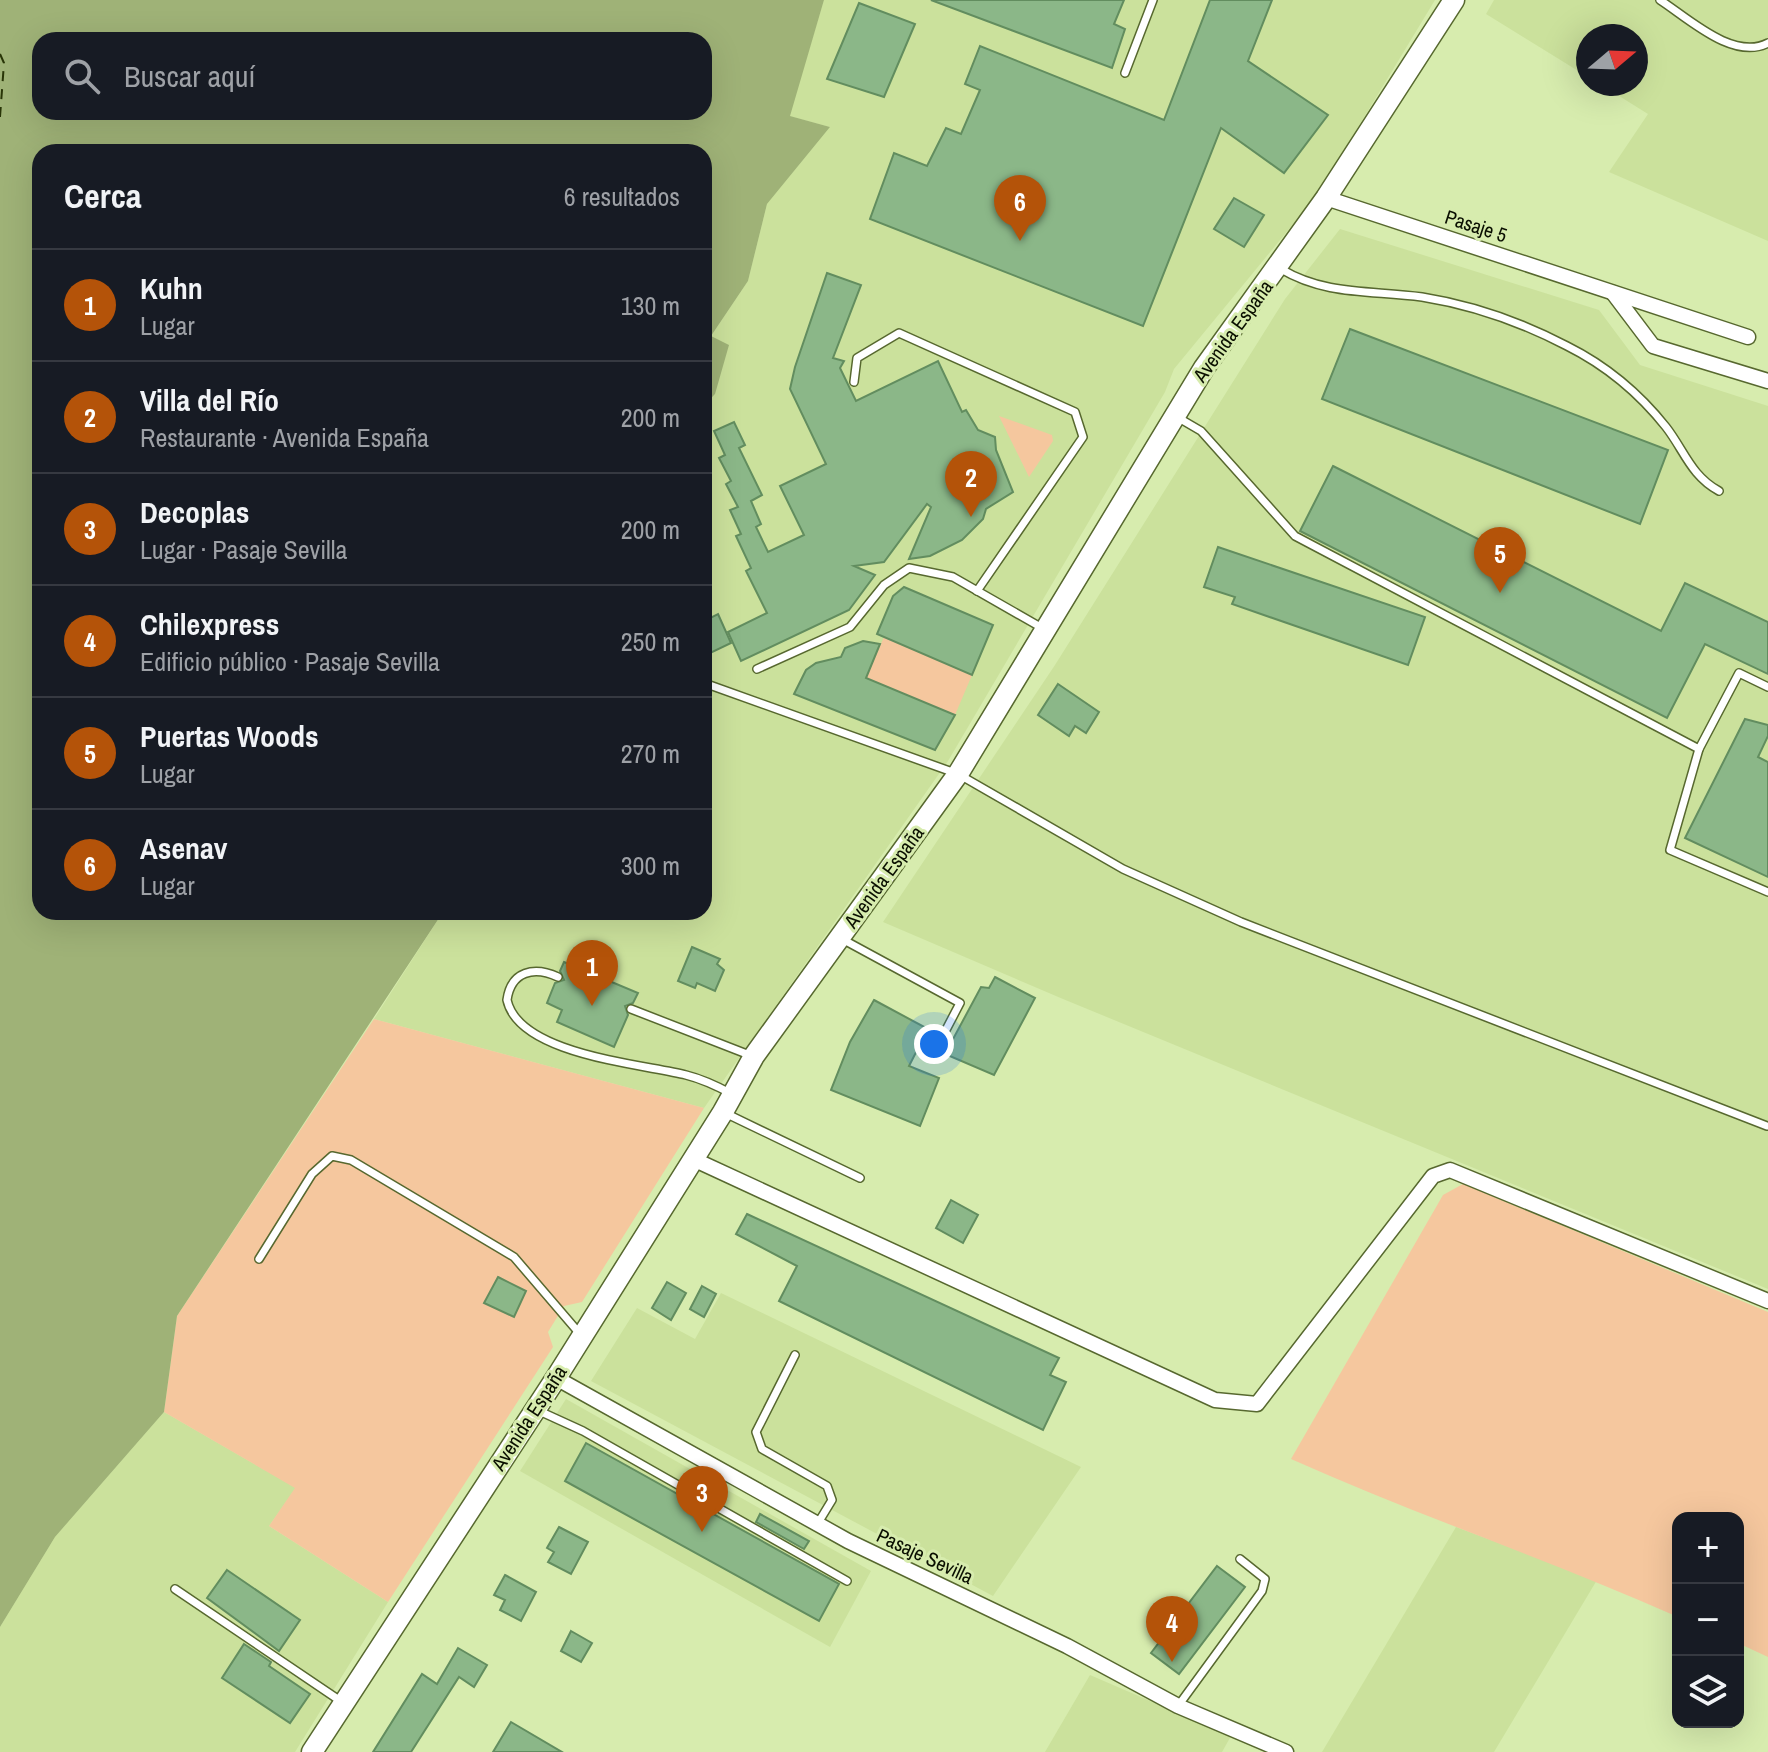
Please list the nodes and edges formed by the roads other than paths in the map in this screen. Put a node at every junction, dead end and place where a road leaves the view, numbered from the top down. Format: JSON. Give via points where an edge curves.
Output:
{"nodes":[{"id":1,"x":1153,"y":0,"type":"edge"},
{"id":2,"x":1454,"y":0,"type":"edge"},
{"id":3,"x":1660,"y":0,"type":"edge"},
{"id":4,"x":1768,"y":43,"type":"edge"},
{"id":5,"x":1125,"y":73,"type":"dead end"},
{"id":6,"x":1326,"y":198,"type":"junction"},
{"id":7,"x":1279,"y":267,"type":"junction"},
{"id":8,"x":1613,"y":293,"type":"junction"},
{"id":9,"x":1748,"y":337,"type":"dead end"},
{"id":10,"x":1768,"y":381,"type":"edge"},
{"id":11,"x":854,"y":382,"type":"dead end"},
{"id":12,"x":1176,"y":416,"type":"junction"},
{"id":13,"x":1719,"y":491,"type":"dead end"},
{"id":14,"x":977,"y":591,"type":"junction"},
{"id":15,"x":1046,"y":630,"type":"junction"},
{"id":16,"x":757,"y":669,"type":"dead end"},
{"id":17,"x":712,"y":686,"type":"edge"},
{"id":18,"x":1768,"y":687,"type":"edge"},
{"id":19,"x":1699,"y":749,"type":"junction"},
{"id":20,"x":958,"y":774,"type":"junction"},
{"id":21,"x":1768,"y":892,"type":"edge"},
{"id":22,"x":840,"y":938,"type":"junction"},
{"id":23,"x":558,"y":977,"type":"dead end"},
{"id":24,"x":631,"y":1009,"type":"dead end"},
{"id":25,"x":936,"y":1049,"type":"dead end"},
{"id":26,"x":754,"y":1056,"type":"junction"},
{"id":27,"x":728,"y":1103,"type":"junction"},
{"id":28,"x":1767,"y":1126,"type":"edge"},
{"id":29,"x":693,"y":1159,"type":"junction"},
{"id":30,"x":860,"y":1178,"type":"dead end"},
{"id":31,"x":259,"y":1259,"type":"dead end"},
{"id":32,"x":1768,"y":1301,"type":"edge"},
{"id":33,"x":582,"y":1336,"type":"junction"},
{"id":34,"x":795,"y":1355,"type":"dead end"},
{"id":35,"x":556,"y":1378,"type":"junction"},
{"id":36,"x":536,"y":1409,"type":"junction"},
{"id":37,"x":818,"y":1524,"type":"junction"},
{"id":38,"x":1240,"y":1559,"type":"dead end"},
{"id":39,"x":847,"y":1581,"type":"dead end"},
{"id":40,"x":175,"y":1589,"type":"dead end"},
{"id":41,"x":344,"y":1703,"type":"junction"},
{"id":42,"x":1178,"y":1706,"type":"junction"},
{"id":43,"x":312,"y":1752,"type":"edge"},
{"id":44,"x":1286,"y":1752,"type":"edge"}],
"edges":[{"from":1,"to":5,"type":"lane"},
{"from":2,"to":6,"type":"main road","name":"Avenida España"},
{"from":3,"to":4,"type":"lane","via":[[1731,44]]},
{"from":6,"to":7,"type":"main road","name":"Avenida España"},
{"from":6,"to":8,"type":"street","name":"Pasaje 5"},
{"from":7,"to":12,"type":"main road","name":"Avenida España","via":[[1204,368]]},
{"from":7,"to":13,"type":"lane","via":[[1323,287],[1472,308],[1568,346],[1631,390],[1665,426],[1692,469]]},
{"from":8,"to":9,"type":"street","name":"Pasaje 5"},
{"from":8,"to":10,"type":"street","via":[[1653,346]]},
{"from":11,"to":14,"type":"lane","via":[[857,358],[899,333],[1075,412],[1083,437]]},
{"from":12,"to":15,"type":"main road","name":"Avenida España"},
{"from":12,"to":19,"type":"lane","via":[[1201,431],[1295,536]]},
{"from":14,"to":15,"type":"lane"},
{"from":14,"to":16,"type":"lane","via":[[953,577],[909,568],[884,585],[850,627]]},
{"from":15,"to":20,"type":"main road","name":"Avenida España"},
{"from":17,"to":20,"type":"lane"},
{"from":18,"to":19,"type":"lane","via":[[1739,673]]},
{"from":19,"to":21,"type":"lane","via":[[1670,850]]},
{"from":20,"to":22,"type":"main road","name":"Avenida España"},
{"from":20,"to":28,"type":"lane","via":[[1123,869],[1241,922]]},
{"from":22,"to":25,"type":"lane","via":[[960,1003]]},
{"from":22,"to":26,"type":"main road","name":"Avenida España"},
{"from":23,"to":27,"type":"lane","via":[[536,970],[512,983],[507,1000],[520,1024],[584,1054],[685,1075]]},
{"from":24,"to":26,"type":"lane"},
{"from":26,"to":27,"type":"main road","name":"Avenida España"},
{"from":27,"to":29,"type":"main road","name":"Avenida España"},
{"from":27,"to":30,"type":"lane"},
{"from":29,"to":32,"type":"street","via":[[1215,1400],[1257,1404],[1433,1176],[1450,1170]]},
{"from":29,"to":33,"type":"main road","name":"Avenida España"},
{"from":31,"to":33,"type":"lane","via":[[312,1174],[332,1156],[351,1160],[514,1257]]},
{"from":33,"to":35,"type":"main road","name":"Avenida España"},
{"from":34,"to":37,"type":"lane","via":[[756,1432],[762,1449],[827,1486],[832,1500]]},
{"from":35,"to":36,"type":"main road","name":"Avenida España"},
{"from":35,"to":37,"type":"street","name":"Pasaje Sevilla"},
{"from":36,"to":39,"type":"lane"},
{"from":36,"to":41,"type":"main road","name":"Avenida España"},
{"from":37,"to":42,"type":"street","name":"Pasaje Sevilla"},
{"from":38,"to":42,"type":"lane","via":[[1265,1579],[1262,1591]]},
{"from":40,"to":41,"type":"lane"},
{"from":41,"to":43,"type":"main road","name":"Avenida España"},
{"from":42,"to":44,"type":"street","name":"Pasaje Sevilla"}]}
